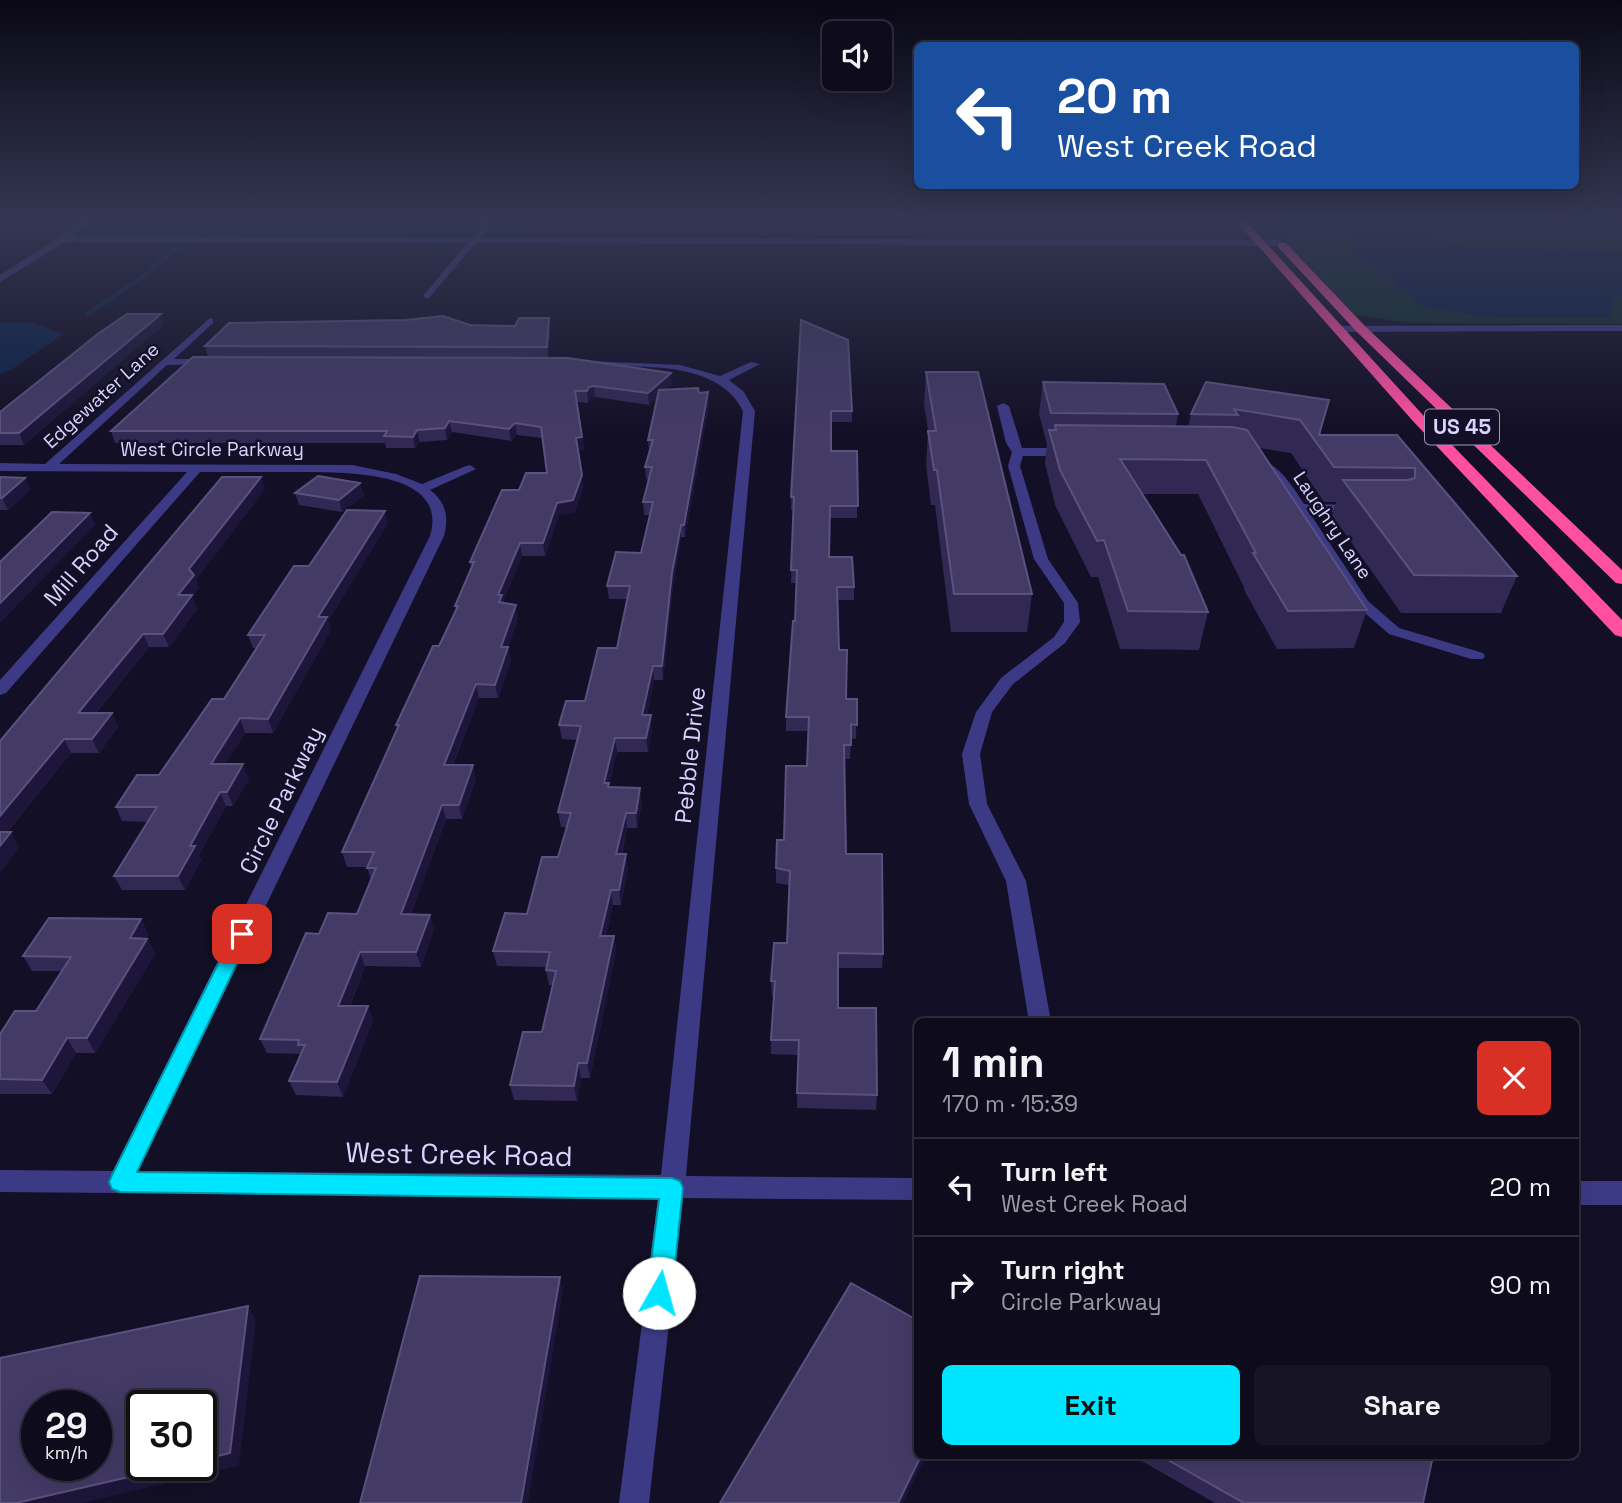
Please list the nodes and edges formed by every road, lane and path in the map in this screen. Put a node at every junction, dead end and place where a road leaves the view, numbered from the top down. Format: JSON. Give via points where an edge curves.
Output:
{"nodes":[{"id":1,"x":432,"y":291,"type":"edge"},
{"id":2,"x":1303,"y":291,"type":"edge"},
{"id":3,"x":1325,"y":291,"type":"edge"},
{"id":4,"x":428,"y":296,"type":"dead end"},
{"id":5,"x":210,"y":321,"type":"dead end"},
{"id":6,"x":1622,"y":328,"type":"edge"},
{"id":7,"x":1336,"y":329,"type":"junction"},
{"id":8,"x":1361,"y":329,"type":"junction"},
{"id":9,"x":164,"y":362,"type":"junction"},
{"id":10,"x":219,"y":362,"type":"edge"},
{"id":11,"x":576,"y":364,"type":"edge"},
{"id":12,"x":755,"y":364,"type":"dead end"},
{"id":13,"x":719,"y":380,"type":"junction"},
{"id":14,"x":1003,"y":406,"type":"dead end"},
{"id":15,"x":1018,"y":452,"type":"junction"},
{"id":16,"x":1087,"y":453,"type":"edge"},
{"id":17,"x":1249,"y":458,"type":"edge"},
{"id":18,"x":0,"y":467,"type":"edge"},
{"id":19,"x":47,"y":468,"type":"junction"},
{"id":20,"x":196,"y":469,"type":"junction"},
{"id":21,"x":470,"y":469,"type":"dead end"},
{"id":22,"x":421,"y":489,"type":"junction"},
{"id":23,"x":1301,"y":508,"type":"junction"},
{"id":24,"x":1368,"y":508,"type":"edge"},
{"id":25,"x":1622,"y":579,"type":"edge"},
{"id":26,"x":1622,"y":631,"type":"edge"},
{"id":27,"x":1477,"y":656,"type":"dead end"},
{"id":28,"x":0,"y":690,"type":"edge"},
{"id":29,"x":1039,"y":1018,"type":"edge"},
{"id":30,"x":0,"y":1181,"type":"edge"},
{"id":31,"x":120,"y":1182,"type":"junction"},
{"id":32,"x":672,"y":1188,"type":"junction"},
{"id":33,"x":914,"y":1189,"type":"edge"},
{"id":34,"x":1579,"y":1193,"type":"edge"},
{"id":35,"x":1622,"y":1193,"type":"edge"},
{"id":36,"x":635,"y":1503,"type":"edge"}],
"edges":[{"from":1,"to":4,"type":"street"},
{"from":2,"to":7,"type":"highway","number":"US 45"},
{"from":3,"to":8,"type":"highway","number":"US 45"},
{"from":5,"to":9,"type":"street","name":"Edgewater Lane"},
{"from":6,"to":8,"type":"street"},
{"from":7,"to":8,"type":"street"},
{"from":7,"to":26,"type":"highway","number":"US 45"},
{"from":8,"to":25,"type":"highway","number":"US 45"},
{"from":9,"to":10,"type":"street"},
{"from":9,"to":19,"type":"street","name":"Edgewater Lane"},
{"from":11,"to":13,"type":"street","via":[[664,366]]},
{"from":12,"to":13,"type":"street"},
{"from":13,"to":32,"type":"street","name":"Pebble Drive","via":[[735,387],[750,411]]},
{"from":14,"to":15,"type":"street"},
{"from":15,"to":16,"type":"street"},
{"from":15,"to":29,"type":"street","via":[[1014,466],[1041,559],[1071,603],[1072,622],[1060,640],[1007,681],[984,712],[971,754],[978,804],[1016,881]]},
{"from":17,"to":23,"type":"street","name":"Laughry Lane","via":[[1281,479]]},
{"from":18,"to":19,"type":"street","name":"West Circle Parkway"},
{"from":19,"to":20,"type":"street","name":"West Circle Parkway"},
{"from":20,"to":22,"type":"street","name":"West Circle Parkway","via":[[352,469],[379,472]]},
{"from":20,"to":28,"type":"street","name":"Mill Road"},
{"from":21,"to":22,"type":"street"},
{"from":22,"to":31,"type":"street","name":"Circle Parkway","via":[[435,503],[441,519],[437,536]]},
{"from":23,"to":24,"type":"street"},
{"from":23,"to":27,"type":"street","name":"Laughry Lane","via":[[1363,604],[1394,631]]},
{"from":30,"to":31,"type":"street","name":"West Creek Road"},
{"from":31,"to":32,"type":"street","name":"West Creek Road"},
{"from":32,"to":33,"type":"street","name":"West Creek Road"},
{"from":32,"to":36,"type":"street","name":"Pebble Drive"},
{"from":34,"to":35,"type":"street"}]}
